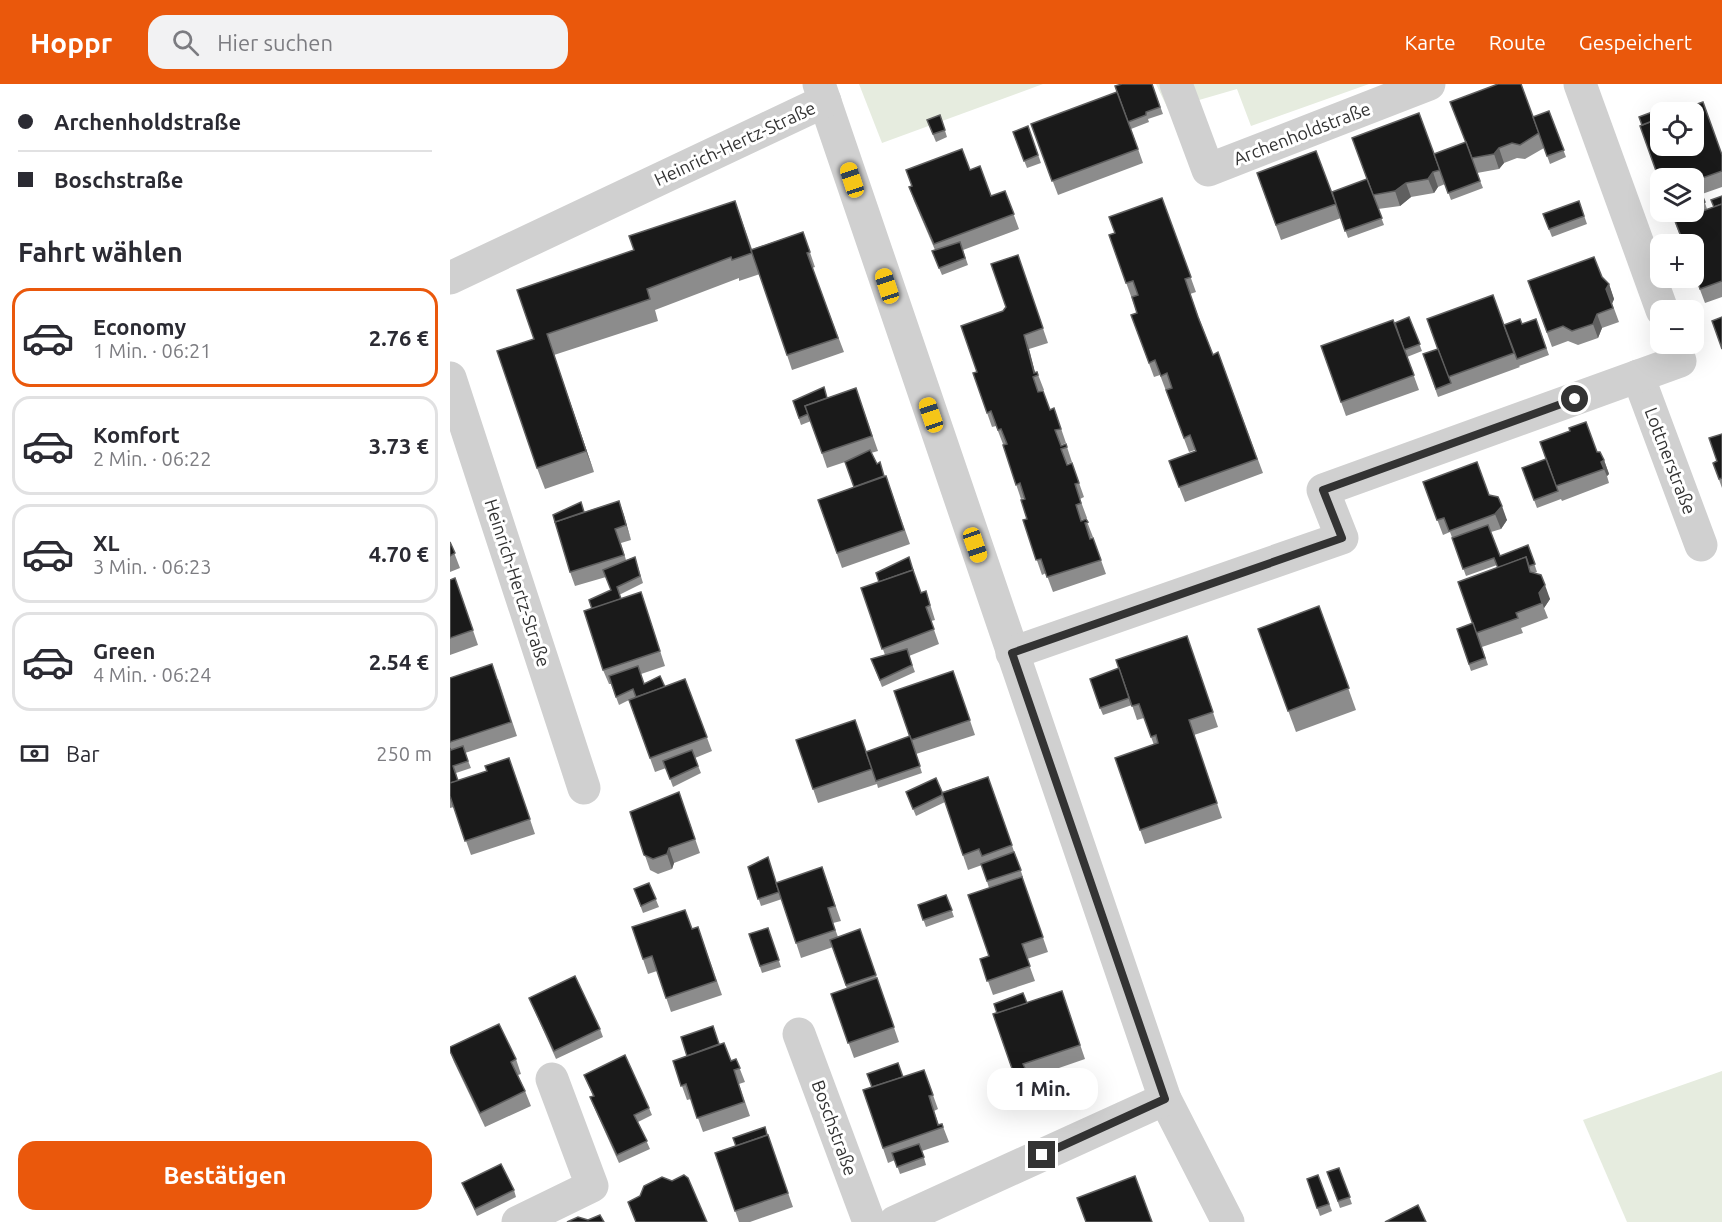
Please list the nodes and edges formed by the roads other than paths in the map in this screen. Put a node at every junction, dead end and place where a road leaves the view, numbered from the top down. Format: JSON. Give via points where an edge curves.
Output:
{"nodes":[{"id":1,"x":1176,"y":84,"type":"edge"},
{"id":2,"x":1429,"y":84,"type":"edge"},
{"id":3,"x":1580,"y":84,"type":"edge"},
{"id":4,"x":822,"y":93,"type":"edge"},
{"id":5,"x":450,"y":278,"type":"edge"},
{"id":6,"x":1658,"y":300,"type":"edge"},
{"id":7,"x":1678,"y":354,"type":"edge"},
{"id":8,"x":1638,"y":376,"type":"junction"},
{"id":9,"x":450,"y":378,"type":"edge"},
{"id":10,"x":1701,"y":545,"type":"dead end"},
{"id":11,"x":1012,"y":653,"type":"junction"},
{"id":12,"x":584,"y":788,"type":"dead end"},
{"id":13,"x":799,"y":1034,"type":"dead end"},
{"id":14,"x":552,"y":1079,"type":"dead end"},
{"id":15,"x":1165,"y":1099,"type":"junction"},
{"id":16,"x":518,"y":1222,"type":"edge"},
{"id":17,"x":869,"y":1222,"type":"edge"},
{"id":18,"x":894,"y":1222,"type":"edge"},
{"id":19,"x":1228,"y":1222,"type":"edge"}],
"edges":[{"from":1,"to":2,"type":"street","name":"Archenholdstraße","via":[[1208,170]]},
{"from":3,"to":6,"type":"street"},
{"from":4,"to":5,"type":"street","name":"Heinrich-Hertz-Straße"},
{"from":4,"to":11,"type":"street"},
{"from":7,"to":8,"type":"street","via":[[1680,361]]},
{"from":8,"to":10,"type":"street","name":"Lottnerstraße"},
{"from":8,"to":11,"type":"street","via":[[1323,490],[1342,538]]},
{"from":9,"to":12,"type":"street","name":"Heinrich-Hertz-Straße"},
{"from":11,"to":15,"type":"street"},
{"from":13,"to":17,"type":"street","name":"Boschstraße"},
{"from":14,"to":16,"type":"street","via":[[591,1186]]},
{"from":15,"to":18,"type":"street"},
{"from":15,"to":19,"type":"street"}]}
